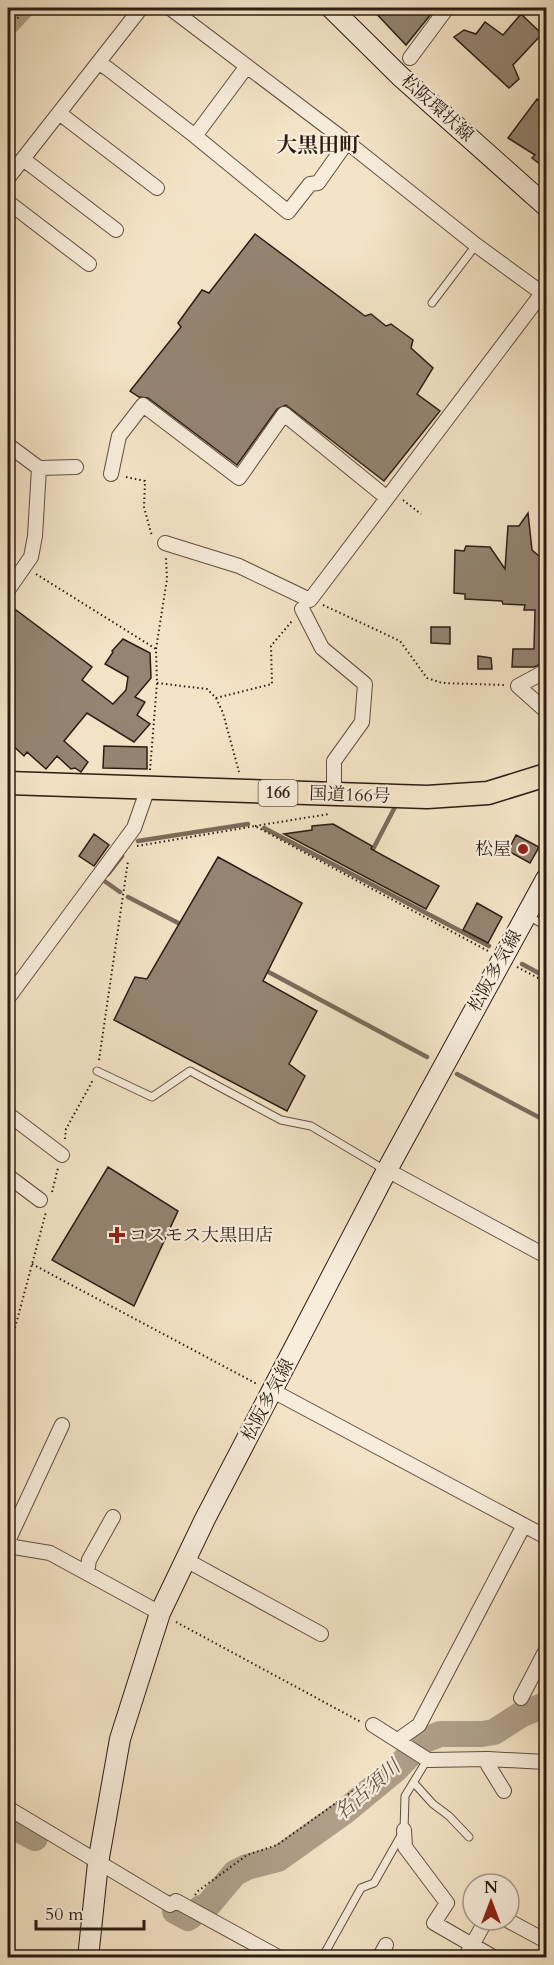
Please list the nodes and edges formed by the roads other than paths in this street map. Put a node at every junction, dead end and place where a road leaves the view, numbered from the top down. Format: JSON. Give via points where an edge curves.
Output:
{"nodes":[{"id":1,"x":141,"y":8,"type":"edge"},
{"id":2,"x":171,"y":8,"type":"edge"},
{"id":3,"x":331,"y":8,"type":"edge"},
{"id":4,"x":447,"y":8,"type":"edge"},
{"id":5,"x":410,"y":58,"type":"dead end"},
{"id":6,"x":98,"y":63,"type":"junction"},
{"id":7,"x":247,"y":66,"type":"junction"},
{"id":8,"x":59,"y":113,"type":"junction"},
{"id":9,"x":195,"y":136,"type":"junction"},
{"id":10,"x":347,"y":142,"type":"junction"},
{"id":11,"x":23,"y":159,"type":"junction"},
{"id":12,"x":8,"y":178,"type":"edge"},
{"id":13,"x":157,"y":188,"type":"dead end"},
{"id":14,"x":8,"y":202,"type":"edge"},
{"id":15,"x":546,"y":206,"type":"edge"},
{"id":16,"x":116,"y":230,"type":"dead end"},
{"id":17,"x":476,"y":245,"type":"junction"},
{"id":18,"x":88,"y":264,"type":"dead end"},
{"id":19,"x":545,"y":293,"type":"edge"},
{"id":20,"x":432,"y":303,"type":"dead end"},
{"id":21,"x":8,"y":445,"type":"edge"},
{"id":22,"x":76,"y":467,"type":"dead end"},
{"id":23,"x":39,"y":468,"type":"junction"},
{"id":24,"x":111,"y":474,"type":"road end"},
{"id":25,"x":389,"y":494,"type":"junction"},
{"id":26,"x":165,"y":543,"type":"road end"},
{"id":27,"x":8,"y":590,"type":"edge"},
{"id":28,"x":306,"y":604,"type":"junction"},
{"id":29,"x":546,"y":671,"type":"edge"},
{"id":30,"x":546,"y":711,"type":"edge"},
{"id":31,"x":546,"y":775,"type":"edge"},
{"id":32,"x":8,"y":783,"type":"edge"},
{"id":33,"x":148,"y":788,"type":"junction"},
{"id":34,"x":331,"y":804,"type":"junction"},
{"id":35,"x":546,"y":879,"type":"edge"},
{"id":36,"x":526,"y":915,"type":"junction"},
{"id":37,"x":546,"y":926,"type":"edge"},
{"id":38,"x":8,"y":998,"type":"edge"},
{"id":39,"x":97,"y":1071,"type":"road end"},
{"id":40,"x":8,"y":1114,"type":"edge"},
{"id":41,"x":62,"y":1155,"type":"road end"},
{"id":42,"x":387,"y":1170,"type":"junction"},
{"id":43,"x":8,"y":1176,"type":"edge"},
{"id":44,"x":46,"y":1203,"type":"road end"},
{"id":45,"x":546,"y":1256,"type":"edge"},
{"id":46,"x":266,"y":1388,"type":"junction"},
{"id":47,"x":62,"y":1425,"type":"dead end"},
{"id":48,"x":113,"y":1517,"type":"dead end"},
{"id":49,"x":524,"y":1526,"type":"junction"},
{"id":50,"x":546,"y":1537,"type":"edge"},
{"id":51,"x":8,"y":1544,"type":"edge"},
{"id":52,"x":186,"y":1560,"type":"junction"},
{"id":53,"x":87,"y":1573,"type":"junction"},
{"id":54,"x":160,"y":1613,"type":"junction"},
{"id":55,"x":321,"y":1634,"type":"dead end"},
{"id":56,"x":546,"y":1650,"type":"edge"},
{"id":57,"x":521,"y":1698,"type":"dead end"},
{"id":58,"x":373,"y":1725,"type":"road end"},
{"id":59,"x":401,"y":1742,"type":"junction"},
{"id":60,"x":427,"y":1759,"type":"junction"},
{"id":61,"x":488,"y":1759,"type":"junction"},
{"id":62,"x":546,"y":1762,"type":"edge"},
{"id":63,"x":414,"y":1782,"type":"junction"},
{"id":64,"x":504,"y":1791,"type":"dead end"},
{"id":65,"x":8,"y":1808,"type":"edge"},
{"id":66,"x":404,"y":1830,"type":"junction"},
{"id":67,"x":468,"y":1838,"type":"dead end"},
{"id":68,"x":98,"y":1863,"type":"junction"},
{"id":69,"x":521,"y":1928,"type":"edge"},
{"id":70,"x":479,"y":1932,"type":"edge"},
{"id":71,"x":546,"y":1941,"type":"edge"},
{"id":72,"x":386,"y":1945,"type":"dead end"},
{"id":73,"x":472,"y":1945,"type":"junction"},
{"id":74,"x":88,"y":1958,"type":"edge"},
{"id":75,"x":280,"y":1958,"type":"edge"},
{"id":76,"x":322,"y":1958,"type":"edge"},
{"id":77,"x":379,"y":1958,"type":"edge"},
{"id":78,"x":465,"y":1958,"type":"edge"},
{"id":79,"x":495,"y":1958,"type":"edge"}],
"edges":[{"from":1,"to":6,"type":"street"},
{"from":2,"to":7,"type":"street"},
{"from":3,"to":15,"type":"main road","name":"松阪環状線","via":[[400,76]]},
{"from":4,"to":5,"type":"street"},
{"from":6,"to":8,"type":"street"},
{"from":6,"to":9,"type":"street"},
{"from":7,"to":9,"type":"street"},
{"from":7,"to":10,"type":"street"},
{"from":8,"to":11,"type":"street"},
{"from":8,"to":13,"type":"street"},
{"from":9,"to":10,"type":"street","via":[[288,212],[310,184],[318,183]]},
{"from":10,"to":17,"type":"street"},
{"from":11,"to":12,"type":"street"},
{"from":11,"to":16,"type":"street"},
{"from":14,"to":18,"type":"street"},
{"from":17,"to":19,"type":"street"},
{"from":17,"to":20,"type":"lane"},
{"from":19,"to":25,"type":"street"},
{"from":21,"to":23,"type":"street"},
{"from":22,"to":23,"type":"street"},
{"from":23,"to":27,"type":"street","via":[[31,558]]},
{"from":24,"to":25,"type":"street","via":[[119,436],[143,405],[238,478],[284,414]]},
{"from":25,"to":28,"type":"street"},
{"from":26,"to":28,"type":"street","via":[[238,566]]},
{"from":28,"to":34,"type":"street","via":[[322,648],[365,684],[362,722],[334,761]]},
{"from":29,"to":30,"type":"street","via":[[518,686]]},
{"from":31,"to":34,"type":"highway","name":"国道166号","number":"166","via":[[488,793]]},
{"from":32,"to":33,"type":"highway","name":"国道166号","number":"166"},
{"from":33,"to":34,"type":"highway","name":"国道166号","number":"166","via":[[242,791]]},
{"from":33,"to":38,"type":"street","via":[[124,848]]},
{"from":35,"to":36,"type":"main road","name":"松阪多気線"},
{"from":36,"to":37,"type":"lane"},
{"from":36,"to":42,"type":"main road","name":"松阪多気線"},
{"from":39,"to":42,"type":"lane","via":[[152,1097],[190,1071],[281,1120],[311,1126]]},
{"from":40,"to":41,"type":"street"},
{"from":42,"to":45,"type":"street"},
{"from":42,"to":46,"type":"main road","name":"松阪多気線"},
{"from":43,"to":44,"type":"street"},
{"from":46,"to":49,"type":"street"},
{"from":46,"to":52,"type":"main road","name":"松阪多気線"},
{"from":47,"to":51,"type":"street"},
{"from":48,"to":53,"type":"street","via":[[89,1560]]},
{"from":49,"to":50,"type":"street"},
{"from":49,"to":59,"type":"street","via":[[419,1725]]},
{"from":51,"to":53,"type":"street","via":[[51,1553]]},
{"from":52,"to":54,"type":"main road","name":"松阪多気線"},
{"from":52,"to":55,"type":"street"},
{"from":53,"to":54,"type":"street"},
{"from":54,"to":68,"type":"main road","name":"松阪多気線","via":[[120,1739]]},
{"from":56,"to":57,"type":"street"},
{"from":58,"to":59,"type":"street"},
{"from":59,"to":60,"type":"street"},
{"from":60,"to":61,"type":"street"},
{"from":60,"to":63,"type":"lane"},
{"from":61,"to":62,"type":"street"},
{"from":61,"to":64,"type":"street"},
{"from":63,"to":66,"type":"lane","via":[[405,1796]]},
{"from":63,"to":67,"type":"lane"},
{"from":65,"to":68,"type":"street"},
{"from":66,"to":73,"type":"street","via":[[405,1846],[447,1903],[434,1923]]},
{"from":66,"to":76,"type":"lane","via":[[374,1883],[361,1888]]},
{"from":68,"to":74,"type":"main road","name":"松阪多気線"},
{"from":68,"to":75,"type":"street","via":[[170,1905],[176,1901]]},
{"from":69,"to":71,"type":"street"},
{"from":70,"to":73,"type":"street"},
{"from":72,"to":77,"type":"street"},
{"from":73,"to":78,"type":"street"},
{"from":73,"to":79,"type":"street"}]}
